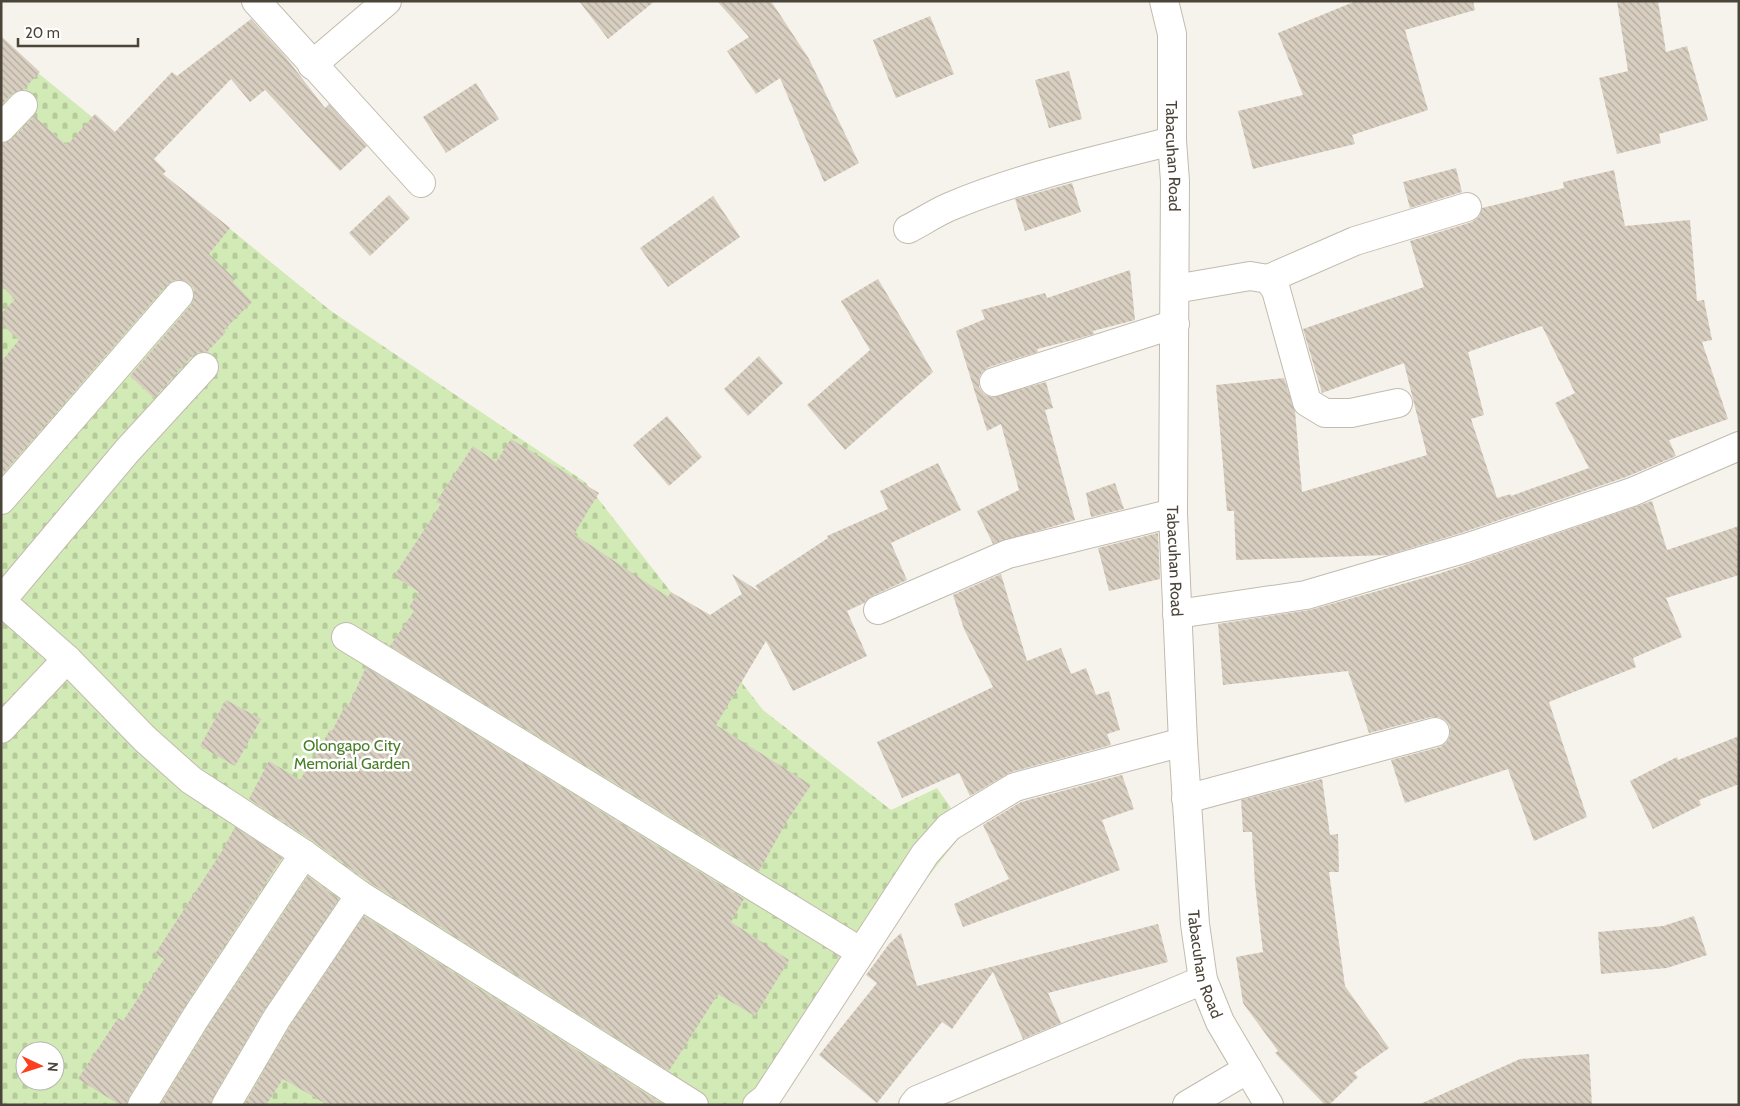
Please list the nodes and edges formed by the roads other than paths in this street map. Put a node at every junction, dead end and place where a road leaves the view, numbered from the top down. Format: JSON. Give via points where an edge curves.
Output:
{"nodes":[{"id":1,"x":256,"y":1,"type":"edge"},
{"id":2,"x":387,"y":1,"type":"edge"},
{"id":3,"x":1164,"y":1,"type":"edge"},
{"id":4,"x":312,"y":65,"type":"junction"},
{"id":5,"x":23,"y":105,"type":"dead end"},
{"id":6,"x":1,"y":128,"type":"edge"},
{"id":7,"x":1172,"y":141,"type":"junction"},
{"id":8,"x":421,"y":183,"type":"dead end"},
{"id":9,"x":1467,"y":207,"type":"dead end"},
{"id":10,"x":908,"y":229,"type":"dead end"},
{"id":11,"x":1268,"y":279,"type":"junction"},
{"id":12,"x":1175,"y":289,"type":"junction"},
{"id":13,"x":179,"y":295,"type":"dead end"},
{"id":14,"x":1175,"y":324,"type":"junction"},
{"id":15,"x":204,"y":367,"type":"dead end"},
{"id":16,"x":994,"y":382,"type":"dead end"},
{"id":17,"x":1398,"y":403,"type":"dead end"},
{"id":18,"x":1739,"y":446,"type":"edge"},
{"id":19,"x":1,"y":500,"type":"edge"},
{"id":20,"x":1173,"y":513,"type":"junction"},
{"id":21,"x":1,"y":601,"type":"edge"},
{"id":22,"x":878,"y":610,"type":"dead end"},
{"id":23,"x":1177,"y":614,"type":"junction"},
{"id":24,"x":346,"y":637,"type":"dead end"},
{"id":25,"x":67,"y":659,"type":"junction"},
{"id":26,"x":1,"y":729,"type":"edge"},
{"id":27,"x":1436,"y":732,"type":"dead end"},
{"id":28,"x":1183,"y":742,"type":"junction"},
{"id":29,"x":1186,"y":798,"type":"junction"},
{"id":30,"x":304,"y":854,"type":"junction"},
{"id":31,"x":360,"y":895,"type":"junction"},
{"id":32,"x":861,"y":952,"type":"junction"},
{"id":33,"x":1203,"y":980,"type":"junction"},
{"id":34,"x":1248,"y":1069,"type":"junction"},
{"id":35,"x":142,"y":1105,"type":"edge"},
{"id":36,"x":226,"y":1105,"type":"edge"},
{"id":37,"x":694,"y":1105,"type":"edge"},
{"id":38,"x":757,"y":1105,"type":"edge"},
{"id":39,"x":914,"y":1105,"type":"edge"},
{"id":40,"x":1188,"y":1105,"type":"edge"},
{"id":41,"x":1269,"y":1105,"type":"edge"}],
"edges":[{"from":1,"to":4,"type":"street"},
{"from":2,"to":4,"type":"street"},
{"from":3,"to":7,"type":"street","name":"Tabacuhan Road","via":[[1172,34]]},
{"from":4,"to":8,"type":"street"},
{"from":5,"to":6,"type":"street"},
{"from":7,"to":10,"type":"street","via":[[992,191],[948,208]]},
{"from":7,"to":12,"type":"street","name":"Tabacuhan Road"},
{"from":9,"to":11,"type":"street","via":[[1355,241]]},
{"from":11,"to":12,"type":"street","via":[[1250,276]]},
{"from":11,"to":17,"type":"street","via":[[1276,290],[1307,402],[1325,413],[1351,413]]},
{"from":12,"to":14,"type":"street","name":"Tabacuhan Road"},
{"from":13,"to":19,"type":"street"},
{"from":14,"to":16,"type":"street"},
{"from":14,"to":20,"type":"street","name":"Tabacuhan Road"},
{"from":15,"to":21,"type":"street","via":[[127,451]]},
{"from":18,"to":23,"type":"street","via":[[1632,492],[1466,548],[1306,595]]},
{"from":20,"to":22,"type":"street","via":[[1008,554]]},
{"from":20,"to":23,"type":"street","name":"Tabacuhan Road"},
{"from":21,"to":25,"type":"street"},
{"from":23,"to":28,"type":"street","name":"Tabacuhan Road"},
{"from":24,"to":32,"type":"street"},
{"from":25,"to":26,"type":"street"},
{"from":25,"to":30,"type":"street","via":[[145,739],[191,780]]},
{"from":27,"to":29,"type":"street"},
{"from":28,"to":29,"type":"street","name":"Tabacuhan Road"},
{"from":28,"to":32,"type":"street","via":[[1016,787],[949,827],[925,854]]},
{"from":29,"to":33,"type":"street","name":"Tabacuhan Road","via":[[1195,924]]},
{"from":30,"to":31,"type":"street"},
{"from":30,"to":35,"type":"street"},
{"from":31,"to":36,"type":"street","via":[[277,1018]]},
{"from":31,"to":37,"type":"street"},
{"from":32,"to":38,"type":"street","via":[[766,1098]]},
{"from":33,"to":34,"type":"street","name":"Tabacuhan Road","via":[[1220,1022]]},
{"from":33,"to":39,"type":"street","via":[[917,1100]]},
{"from":34,"to":40,"type":"street"},
{"from":34,"to":41,"type":"street","name":"Tabacuhan Road"}]}
